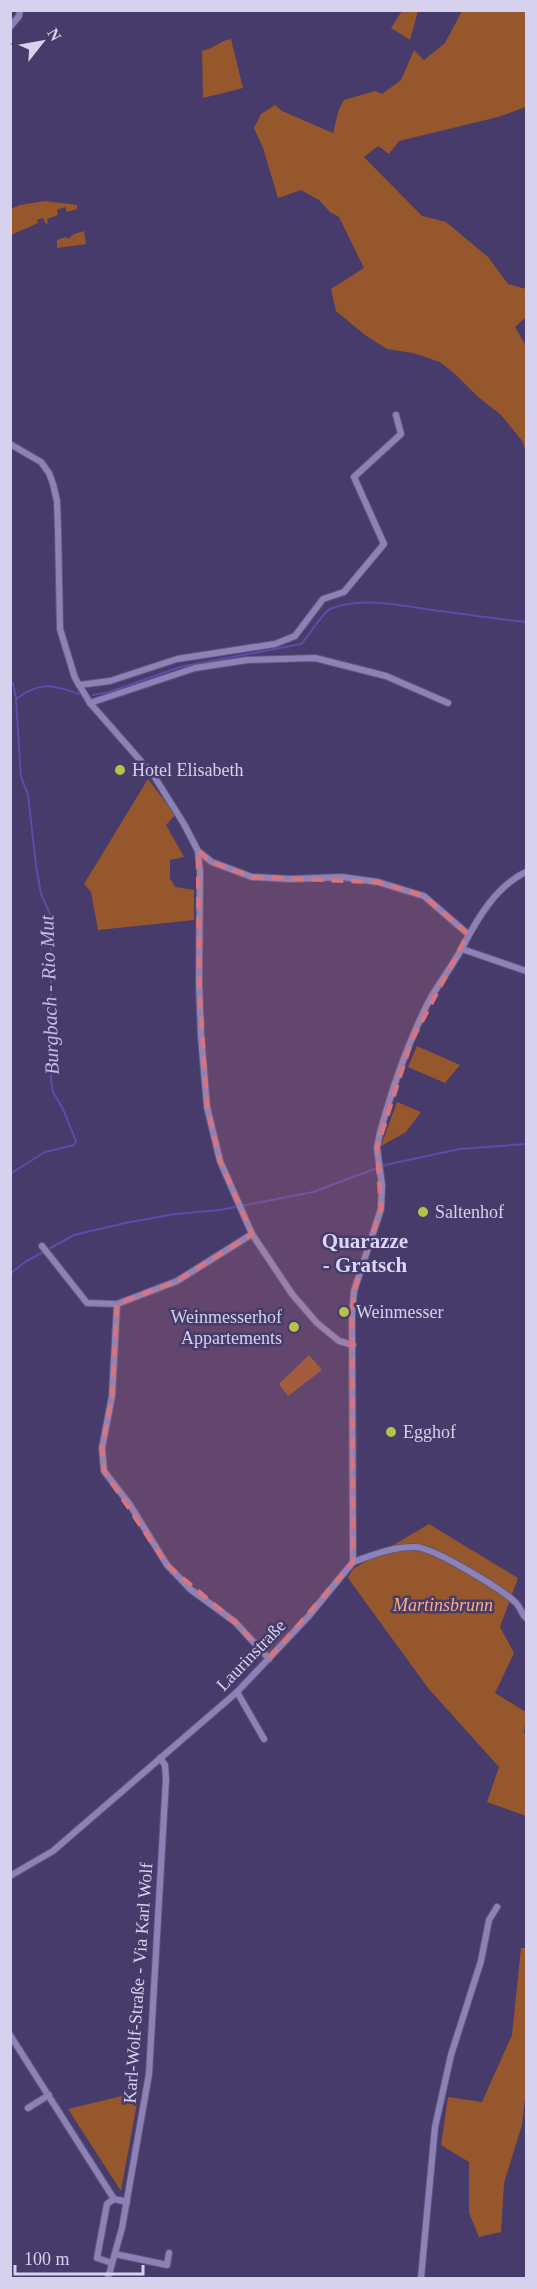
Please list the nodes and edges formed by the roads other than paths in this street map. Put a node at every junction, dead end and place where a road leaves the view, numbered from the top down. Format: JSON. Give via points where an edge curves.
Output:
{"nodes":[{"id":1,"x":20,"y":10,"type":"edge"},
{"id":2,"x":10,"y":27,"type":"edge"},
{"id":3,"x":396,"y":415,"type":"dead end"},
{"id":4,"x":10,"y":444,"type":"edge"},
{"id":5,"x":79,"y":685,"type":"junction"},
{"id":6,"x":90,"y":703,"type":"junction"},
{"id":7,"x":448,"y":703,"type":"dead end"},
{"id":8,"x":198,"y":851,"type":"junction"},
{"id":9,"x":526,"y":872,"type":"edge"},
{"id":10,"x":468,"y":934,"type":"junction"},
{"id":11,"x":462,"y":949,"type":"junction"},
{"id":12,"x":526,"y":971,"type":"edge"},
{"id":13,"x":252,"y":1234,"type":"junction"},
{"id":14,"x":42,"y":1246,"type":"dead end"},
{"id":15,"x":117,"y":1304,"type":"junction"},
{"id":16,"x":353,"y":1345,"type":"junction"},
{"id":17,"x":353,"y":1562,"type":"junction"},
{"id":18,"x":526,"y":1618,"type":"edge"},
{"id":19,"x":269,"y":1659,"type":"junction"},
{"id":20,"x":237,"y":1692,"type":"junction"},
{"id":21,"x":264,"y":1739,"type":"dead end"},
{"id":22,"x":160,"y":1758,"type":"junction"},
{"id":23,"x":10,"y":1876,"type":"edge"},
{"id":24,"x":497,"y":1906,"type":"dead end"},
{"id":25,"x":10,"y":2035,"type":"edge"},
{"id":26,"x":49,"y":2095,"type":"junction"},
{"id":27,"x":28,"y":2108,"type":"dead end"},
{"id":28,"x":114,"y":2199,"type":"junction"},
{"id":29,"x":127,"y":2202,"type":"junction"},
{"id":30,"x":169,"y":2253,"type":"dead end"},
{"id":31,"x":115,"y":2254,"type":"junction"},
{"id":32,"x":112,"y":2263,"type":"junction"},
{"id":33,"x":108,"y":2278,"type":"edge"},
{"id":34,"x":421,"y":2278,"type":"edge"}],
"edges":[{"from":1,"to":2,"type":"street","via":[[20,16]]},
{"from":3,"to":5,"type":"street","via":[[401,434],[354,477],[384,544],[344,591],[322,599],[295,636],[275,644],[177,659],[110,681]]},
{"from":4,"to":5,"type":"street","via":[[41,462],[53,484],[58,519],[60,629]]},
{"from":5,"to":6,"type":"street"},
{"from":6,"to":7,"type":"street","via":[[195,668],[247,660],[315,658],[386,676]]},
{"from":6,"to":8,"type":"street","via":[[154,776]]},
{"from":8,"to":10,"type":"street","via":[[212,862],[252,877],[342,877],[378,882],[424,896]]},
{"from":8,"to":13,"type":"street","via":[[199,983],[207,1107],[220,1161]]},
{"from":9,"to":10,"type":"street","via":[[507,885]]},
{"from":10,"to":11,"type":"street"},
{"from":11,"to":12,"type":"street"},
{"from":11,"to":16,"type":"street","via":[[428,1003],[384,1119],[377,1148],[381,1209],[354,1291]]},
{"from":13,"to":15,"type":"street","via":[[177,1281]]},
{"from":13,"to":16,"type":"street","via":[[292,1294],[317,1323],[339,1341]]},
{"from":14,"to":15,"type":"street","via":[[87,1303]]},
{"from":15,"to":19,"type":"street","via":[[112,1396],[102,1448],[104,1471],[167,1565],[190,1589],[235,1622]]},
{"from":16,"to":17,"type":"street"},
{"from":17,"to":18,"type":"street","via":[[394,1549],[428,1550],[456,1563],[509,1598]]},
{"from":17,"to":19,"type":"street","name":"Laurinstraße"},
{"from":19,"to":20,"type":"street","name":"Laurinstraße"},
{"from":20,"to":21,"type":"street"},
{"from":20,"to":22,"type":"street","name":"Laurinstraße"},
{"from":22,"to":23,"type":"street","name":"Laurinstraße","via":[[52,1851]]},
{"from":22,"to":29,"type":"street","name":"Karl-Wolf-Straße - Via Karl Wolf","via":[[166,1779],[149,2074]]},
{"from":24,"to":34,"type":"street","via":[[489,1920],[481,1961],[451,2055],[435,2127]]},
{"from":25,"to":26,"type":"street"},
{"from":26,"to":27,"type":"street"},
{"from":26,"to":28,"type":"street"},
{"from":28,"to":29,"type":"street"},
{"from":28,"to":32,"type":"street","via":[[107,2204],[97,2258]]},
{"from":29,"to":31,"type":"street","name":"Karl-Wolf-Straße - Via Karl Wolf"},
{"from":30,"to":31,"type":"street","via":[[167,2265]]},
{"from":31,"to":32,"type":"street","name":"Karl-Wolf-Straße - Via Karl Wolf"},
{"from":32,"to":33,"type":"street","name":"Karl-Wolf-Straße - Via Karl Wolf"}]}
